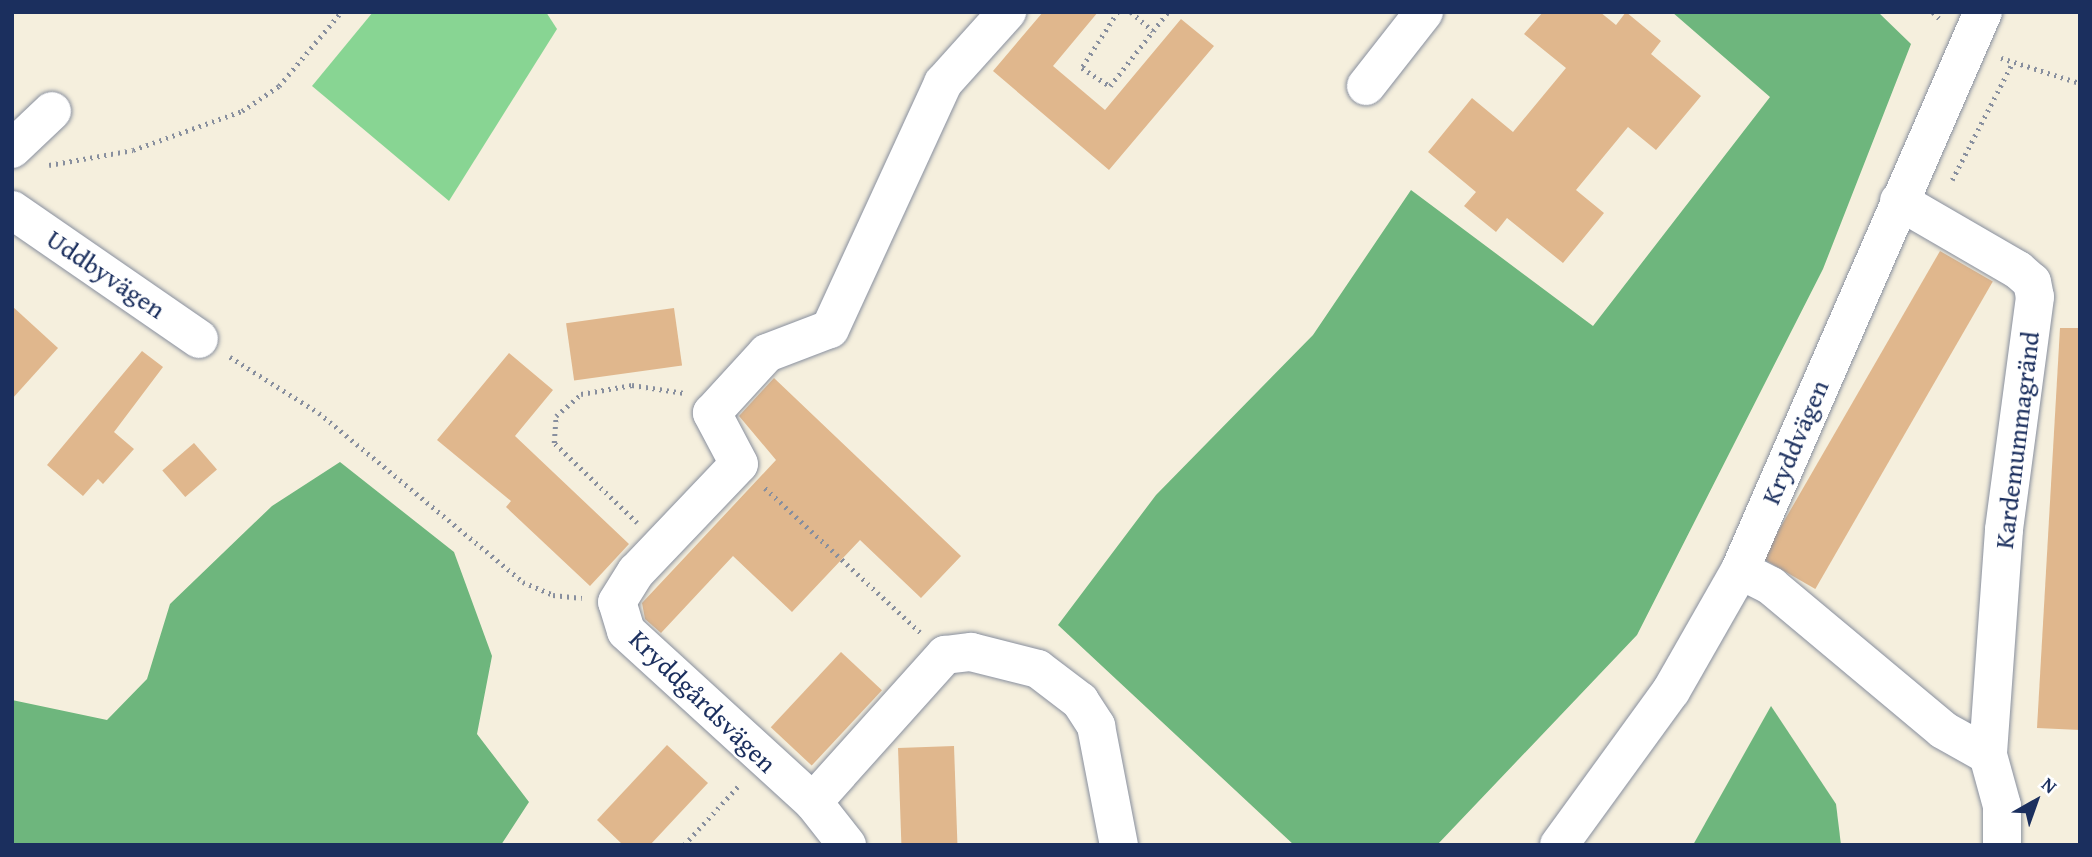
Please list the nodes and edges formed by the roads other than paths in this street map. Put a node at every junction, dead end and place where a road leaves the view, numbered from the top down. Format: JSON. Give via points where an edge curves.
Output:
{"nodes":[{"id":1,"x":1007,"y":12,"type":"edge"},
{"id":2,"x":1424,"y":12,"type":"edge"},
{"id":3,"x":1983,"y":12,"type":"edge"},
{"id":4,"x":1366,"y":86,"type":"dead end"},
{"id":5,"x":52,"y":111,"type":"dead end"},
{"id":6,"x":26,"y":157,"type":"edge"},
{"id":7,"x":1899,"y":201,"type":"junction"},
{"id":8,"x":12,"y":210,"type":"edge"},
{"id":9,"x":200,"y":338,"type":"road end"},
{"id":10,"x":1740,"y":570,"type":"junction"},
{"id":11,"x":1988,"y":755,"type":"junction"},
{"id":12,"x":813,"y":802,"type":"junction"},
{"id":13,"x":847,"y":845,"type":"edge"},
{"id":14,"x":1119,"y":845,"type":"edge"},
{"id":15,"x":1559,"y":845,"type":"edge"},
{"id":16,"x":2002,"y":845,"type":"edge"}],
"edges":[{"from":1,"to":12,"type":"street","name":"Kryddgårdsvägen","via":[[943,83],[830,329],[766,353],[712,412],[739,464],[660,545],[617,602],[626,631],[762,761]]},
{"from":2,"to":4,"type":"street"},
{"from":3,"to":7,"type":"street","name":"Kryddvägen","via":[[1974,45]]},
{"from":5,"to":6,"type":"street"},
{"from":7,"to":10,"type":"street","name":"Kryddvägen"},
{"from":7,"to":11,"type":"street","name":"Kardemummagränd","via":[[2018,270],[2032,282],[2035,297],[2004,530]]},
{"from":8,"to":9,"type":"street","name":"Uddbyvägen"},
{"from":10,"to":11,"type":"street","via":[[1771,586],[1943,730]]},
{"from":10,"to":15,"type":"street","name":"Kryddvägen","via":[[1671,691]]},
{"from":11,"to":16,"type":"street","name":"Kardemummagränd","via":[[2002,806]]},
{"from":12,"to":13,"type":"street","name":"Kryddgårdsvägen"},
{"from":12,"to":14,"type":"street","via":[[944,655],[1010,657],[1070,689],[1097,726]]}]}
